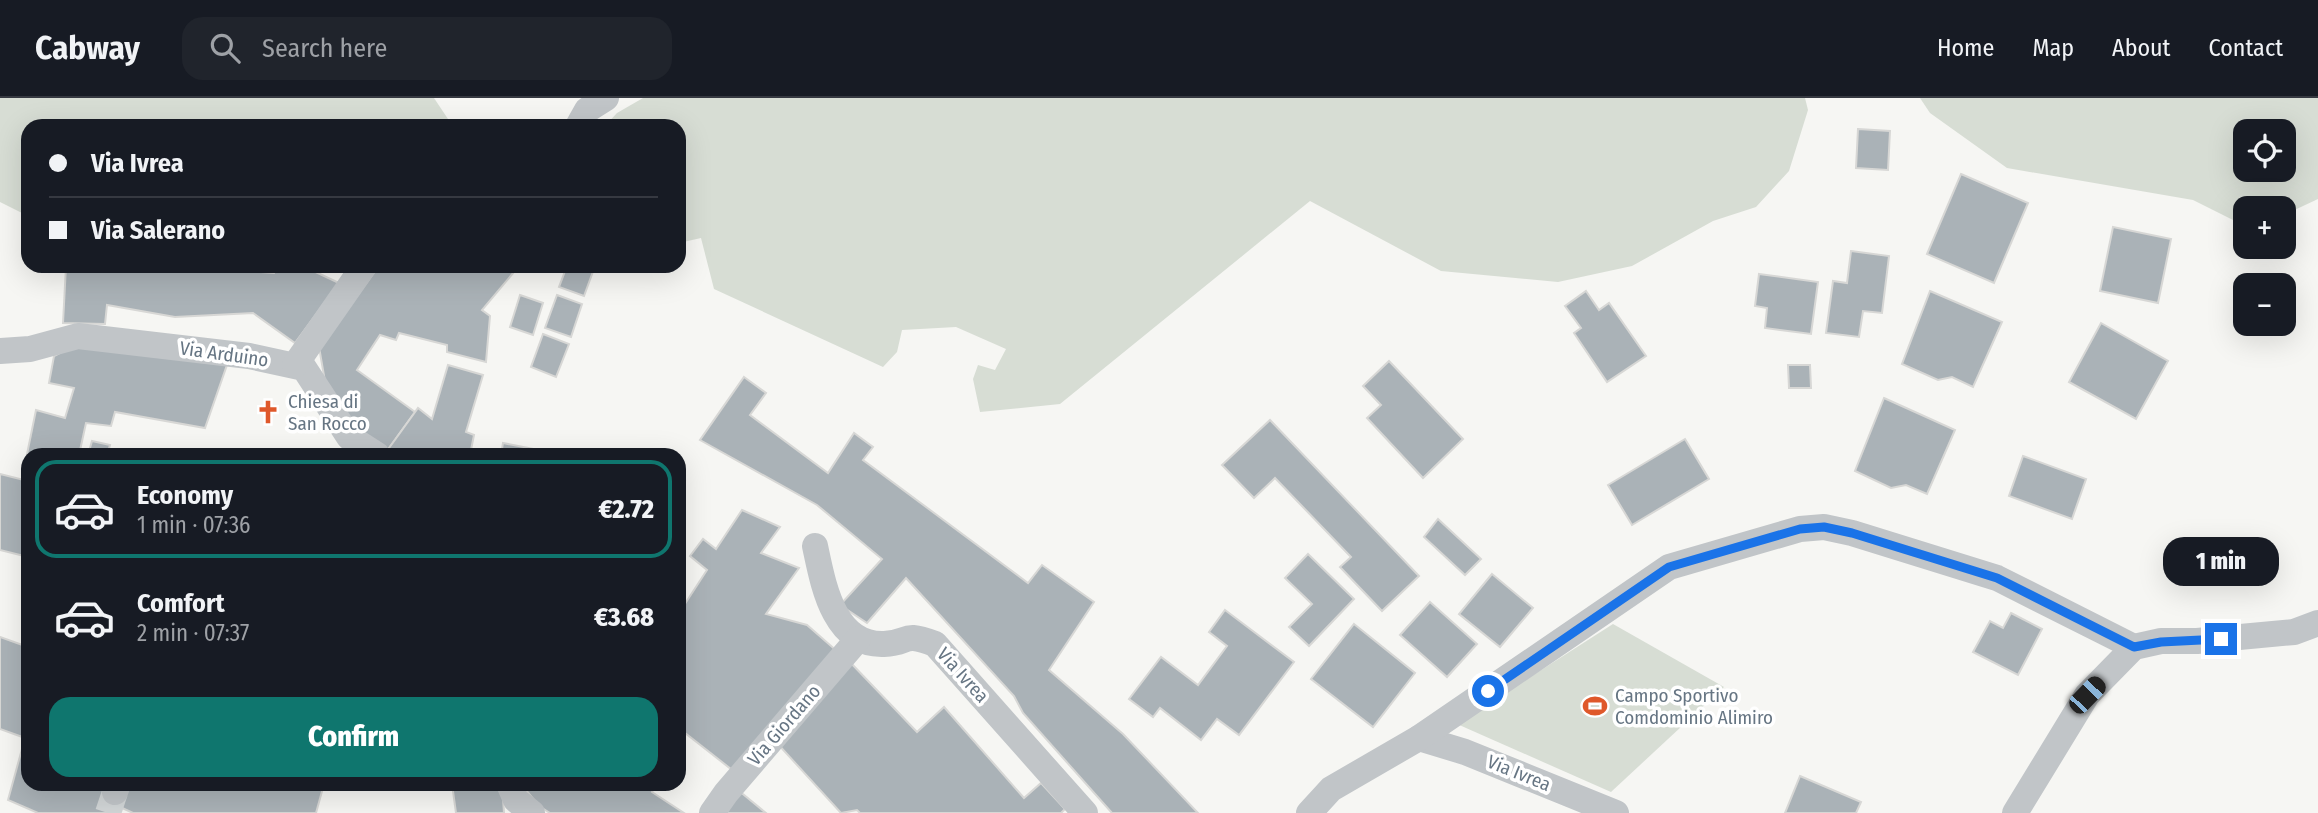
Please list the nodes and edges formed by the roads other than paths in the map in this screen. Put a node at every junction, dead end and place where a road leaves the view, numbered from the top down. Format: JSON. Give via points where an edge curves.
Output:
{"nodes":[{"id":1,"x":606,"y":98,"type":"edge"},
{"id":2,"x":582,"y":119,"type":"edge"},
{"id":3,"x":359,"y":273,"type":"edge"},
{"id":4,"x":0,"y":351,"type":"edge"},
{"id":5,"x":295,"y":365,"type":"junction"},
{"id":6,"x":344,"y":446,"type":"edge"},
{"id":7,"x":816,"y":546,"type":"dead end"},
{"id":8,"x":2318,"y":623,"type":"edge"},
{"id":9,"x":858,"y":639,"type":"junction"},
{"id":10,"x":2134,"y":647,"type":"junction"},
{"id":11,"x":1419,"y":738,"type":"junction"},
{"id":12,"x":512,"y":791,"type":"edge"},
{"id":13,"x":1335,"y":801,"type":"edge"},
{"id":14,"x":532,"y":813,"type":"edge"},
{"id":15,"x":712,"y":813,"type":"edge"},
{"id":16,"x":1085,"y":813,"type":"edge"},
{"id":17,"x":1309,"y":813,"type":"edge"},
{"id":18,"x":1616,"y":813,"type":"edge"},
{"id":19,"x":2015,"y":813,"type":"edge"}],
"edges":[{"from":1,"to":2,"type":"street"},
{"from":3,"to":5,"type":"street"},
{"from":4,"to":5,"type":"street","name":"Via Arduino","via":[[30,349],[78,336]]},
{"from":5,"to":6,"type":"street","name":"Via Arduino","via":[[304,368]]},
{"from":7,"to":9,"type":"street","via":[[824,590],[834,614]]},
{"from":8,"to":10,"type":"street","via":[[2294,632]]},
{"from":9,"to":15,"type":"street","name":"Via Giordano"},
{"from":9,"to":16,"type":"street","name":"Via Ivrea","via":[[884,644],[913,635],[935,644]]},
{"from":10,"to":11,"type":"street","via":[[1997,578],[1852,533],[1824,527],[1800,529],[1669,567]]},
{"from":10,"to":19,"type":"street","via":[[2087,695]]},
{"from":11,"to":13,"type":"street"},
{"from":11,"to":18,"type":"street","name":"Via Ivrea"},
{"from":12,"to":14,"type":"street"},
{"from":13,"to":17,"type":"street"}]}
